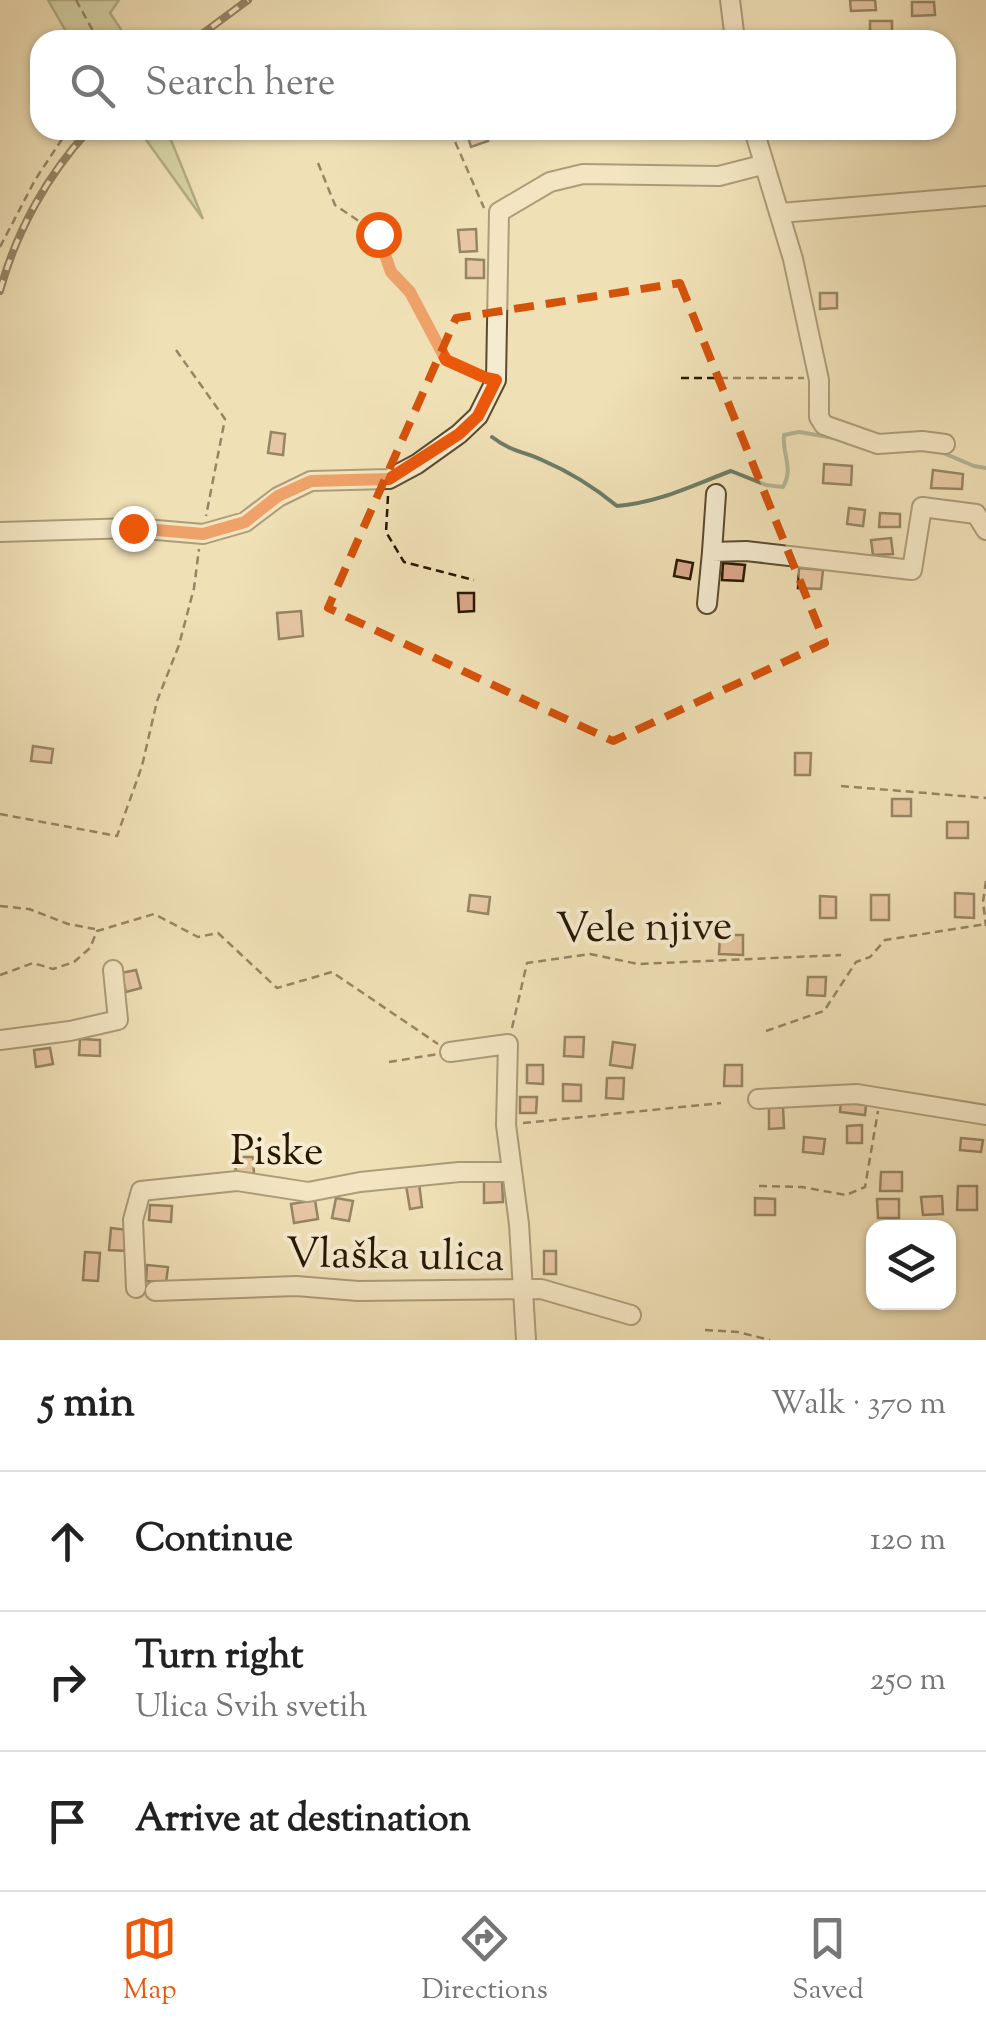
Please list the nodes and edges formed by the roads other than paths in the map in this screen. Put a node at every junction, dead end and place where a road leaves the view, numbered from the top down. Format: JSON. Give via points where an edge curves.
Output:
{"nodes":[{"id":1,"x":730,"y":0,"type":"edge"},
{"id":2,"x":734,"y":30,"type":"edge"},
{"id":3,"x":756,"y":140,"type":"edge"},
{"id":4,"x":762,"y":165,"type":"junction"},
{"id":5,"x":986,"y":196,"type":"edge"},
{"id":6,"x":780,"y":213,"type":"junction"},
{"id":7,"x":945,"y":444,"type":"dead end"},
{"id":8,"x":716,"y":494,"type":"dead end"},
{"id":9,"x":986,"y":530,"type":"edge"},
{"id":10,"x":0,"y":532,"type":"edge"},
{"id":11,"x":712,"y":552,"type":"junction"},
{"id":12,"x":708,"y":604,"type":"dead end"},
{"id":13,"x":114,"y":970,"type":"dead end"},
{"id":14,"x":0,"y":1040,"type":"edge"},
{"id":15,"x":450,"y":1052,"type":"road end"},
{"id":16,"x":758,"y":1099,"type":"dead end"},
{"id":17,"x":986,"y":1115,"type":"edge"},
{"id":18,"x":511,"y":1172,"type":"junction"},
{"id":19,"x":146,"y":1290,"type":"joint"},
{"id":20,"x":524,"y":1290,"type":"junction"},
{"id":21,"x":632,"y":1314,"type":"dead end"},
{"id":22,"x":526,"y":1340,"type":"edge"}],
"edges":[{"from":1,"to":2,"type":"street"},
{"from":3,"to":4,"type":"street"},
{"from":4,"to":6,"type":"street"},
{"from":4,"to":10,"type":"street","via":[[719,176],[584,174],[550,182],[499,212],[496,380],[478,416],[459,434],[389,479],[311,481],[245,522],[203,534],[133,528]]},
{"from":5,"to":6,"type":"street"},
{"from":6,"to":7,"type":"street","via":[[824,426],[878,444]]},
{"from":8,"to":11,"type":"street"},
{"from":9,"to":11,"type":"street","via":[[976,514],[922,506],[912,570]]},
{"from":11,"to":12,"type":"street"},
{"from":13,"to":14,"type":"street","via":[[118,1020]]},
{"from":15,"to":18,"type":"street","via":[[508,1044]]},
{"from":16,"to":17,"type":"street","via":[[856,1094]]},
{"from":18,"to":19,"type":"street","name":"Piske","via":[[308,1192],[237,1180],[141,1191],[133,1220]]},
{"from":18,"to":20,"type":"street"},
{"from":19,"to":20,"type":"street","name":"Vlaška ulica"},
{"from":20,"to":21,"type":"street","name":"Vlaška ulica"},
{"from":20,"to":22,"type":"street"}]}
